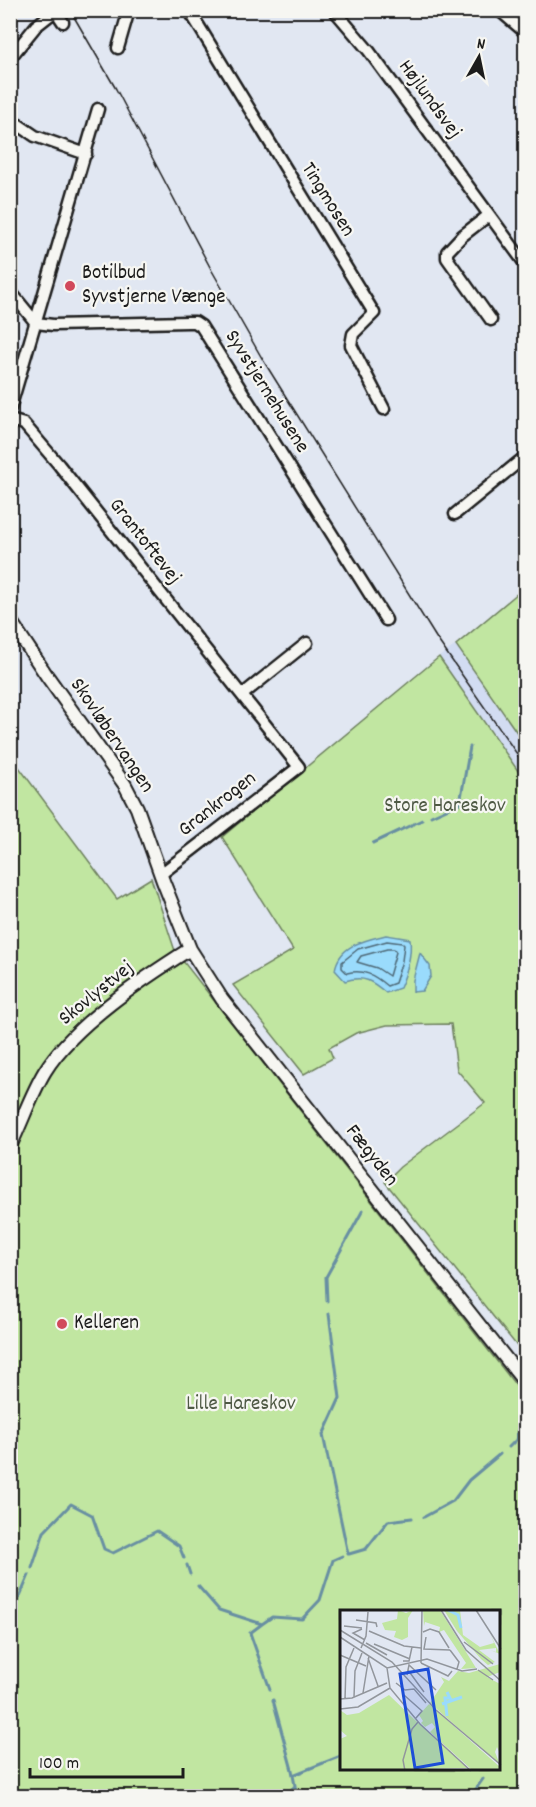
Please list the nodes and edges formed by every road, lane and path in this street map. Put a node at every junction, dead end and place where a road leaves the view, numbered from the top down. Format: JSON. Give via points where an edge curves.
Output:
{"nodes":[{"id":1,"x":129,"y":10,"type":"edge"},
{"id":2,"x":189,"y":10,"type":"edge"},
{"id":3,"x":334,"y":10,"type":"edge"},
{"id":4,"x":499,"y":10,"type":"edge"},
{"id":5,"x":55,"y":11,"type":"edge"},
{"id":6,"x":63,"y":22,"type":"dead end"},
{"id":7,"x":525,"y":33,"type":"edge"},
{"id":8,"x":118,"y":48,"type":"dead end"},
{"id":9,"x":10,"y":58,"type":"edge"},
{"id":10,"x":98,"y":109,"type":"dead end"},
{"id":11,"x":10,"y":119,"type":"edge"},
{"id":12,"x":86,"y":154,"type":"junction"},
{"id":13,"x":489,"y":215,"type":"junction"},
{"id":14,"x":525,"y":265,"type":"edge"},
{"id":15,"x":10,"y":291,"type":"edge"},
{"id":16,"x":491,"y":320,"type":"dead end"},
{"id":17,"x":36,"y":323,"type":"junction"},
{"id":18,"x":10,"y":409,"type":"edge"},
{"id":19,"x":384,"y":409,"type":"dead end"},
{"id":20,"x":10,"y":420,"type":"edge"},
{"id":21,"x":525,"y":456,"type":"edge"},
{"id":22,"x":455,"y":514,"type":"dead end"},
{"id":23,"x":10,"y":620,"type":"edge"},
{"id":24,"x":386,"y":620,"type":"dead end"},
{"id":25,"x":307,"y":643,"type":"dead end"},
{"id":26,"x":242,"y":695,"type":"junction"},
{"id":27,"x":298,"y":767,"type":"joint"},
{"id":28,"x":161,"y":874,"type":"junction"},
{"id":29,"x":190,"y":949,"type":"junction"},
{"id":30,"x":10,"y":1146,"type":"edge"},
{"id":31,"x":525,"y":1384,"type":"edge"}],
"edges":[{"from":1,"to":8,"type":"street"},
{"from":2,"to":19,"type":"street","name":"Tingmosen","via":[[374,313],[353,334],[351,345]]},
{"from":3,"to":13,"type":"street","name":"Højlundsvej","via":[[369,51]]},
{"from":4,"to":7,"type":"street"},
{"from":5,"to":6,"type":"street"},
{"from":5,"to":9,"type":"street","via":[[36,26]]},
{"from":10,"to":12,"type":"street"},
{"from":11,"to":12,"type":"street","via":[[35,136]]},
{"from":12,"to":17,"type":"street"},
{"from":13,"to":14,"type":"street","name":"Højlundsvej"},
{"from":13,"to":16,"type":"street","via":[[462,236],[447,252],[447,258]]},
{"from":15,"to":17,"type":"street"},
{"from":17,"to":18,"type":"street"},
{"from":17,"to":24,"type":"street","name":"Syvstjernehusene","via":[[195,322],[201,326]]},
{"from":20,"to":26,"type":"street","name":"Grantoftevej","via":[[24,424],[41,443]]},
{"from":21,"to":22,"type":"street"},
{"from":23,"to":28,"type":"street","name":"Skovløbervangen","via":[[125,784]]},
{"from":25,"to":26,"type":"street"},
{"from":26,"to":27,"type":"street","name":"Grantoftevej"},
{"from":27,"to":28,"type":"street","name":"Grankrogen"},
{"from":28,"to":29,"type":"street","name":"Skovløbervangen"},
{"from":29,"to":30,"type":"street","name":"Skovlystvej","via":[[87,1023],[61,1050],[45,1071]]},
{"from":29,"to":31,"type":"street","name":"Fægyden","via":[[222,999]]}]}
